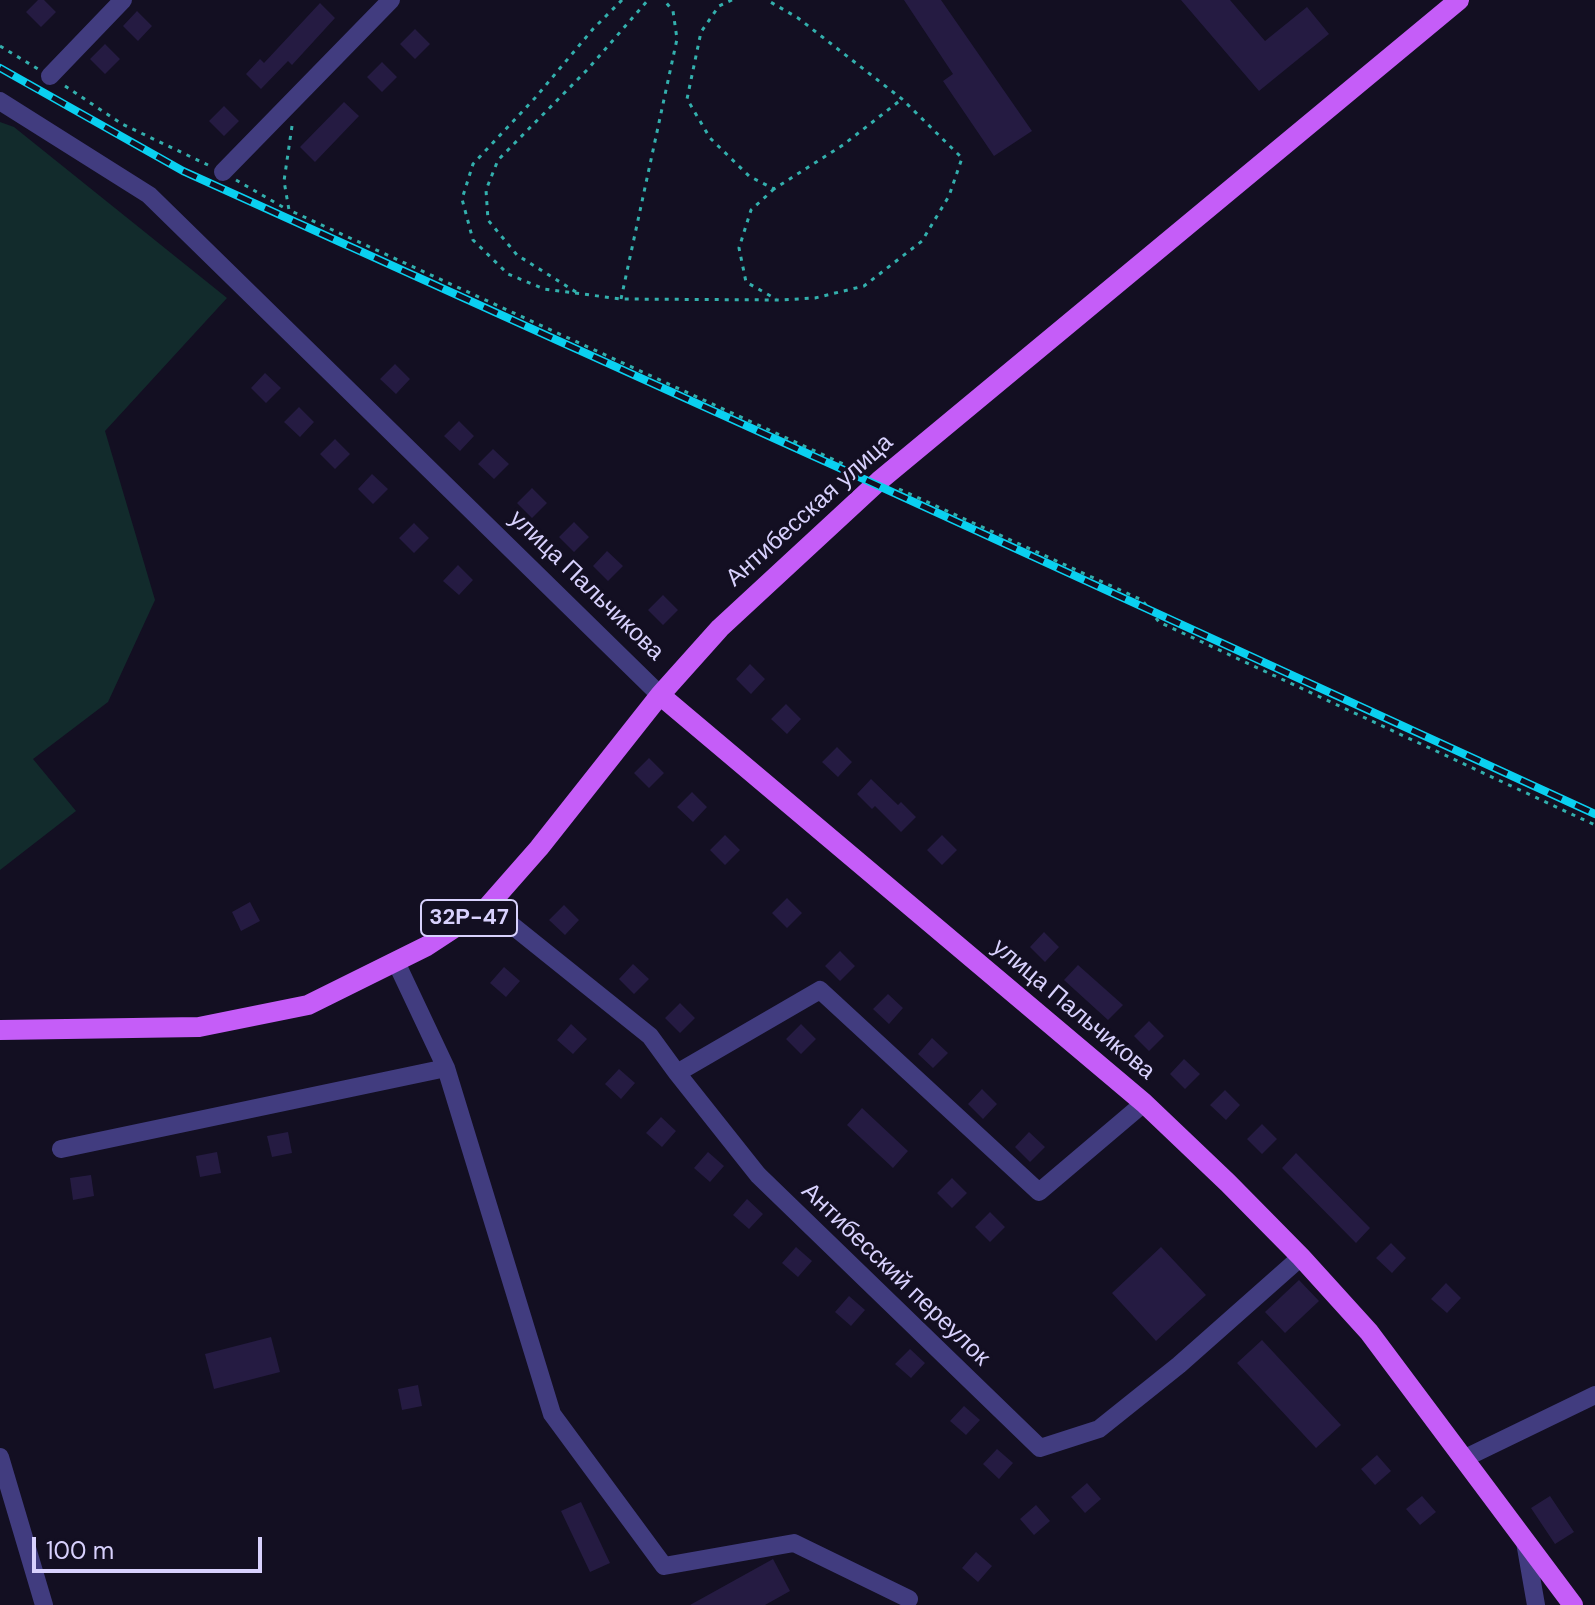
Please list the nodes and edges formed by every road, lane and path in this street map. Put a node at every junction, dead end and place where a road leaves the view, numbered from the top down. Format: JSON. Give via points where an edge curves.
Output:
{"nodes":[{"id":1,"x":123,"y":0,"type":"edge"},
{"id":2,"x":391,"y":0,"type":"edge"},
{"id":3,"x":622,"y":0,"type":"edge"},
{"id":4,"x":648,"y":0,"type":"edge"},
{"id":5,"x":664,"y":0,"type":"edge"},
{"id":6,"x":732,"y":0,"type":"edge"},
{"id":7,"x":767,"y":0,"type":"edge"},
{"id":8,"x":1459,"y":0,"type":"edge"},
{"id":9,"x":0,"y":46,"type":"edge"},
{"id":10,"x":50,"y":76,"type":"junction"},
{"id":11,"x":902,"y":99,"type":"junction"},
{"id":12,"x":0,"y":101,"type":"edge"},
{"id":13,"x":223,"y":172,"type":"junction"},
{"id":14,"x":774,"y":189,"type":"junction"},
{"id":15,"x":289,"y":210,"type":"dead end"},
{"id":16,"x":579,"y":294,"type":"junction"},
{"id":17,"x":621,"y":299,"type":"junction"},
{"id":18,"x":780,"y":300,"type":"junction"},
{"id":19,"x":660,"y":695,"type":"junction"},
{"id":20,"x":488,"y":906,"type":"junction"},
{"id":21,"x":396,"y":962,"type":"junction"},
{"id":22,"x":0,"y":1030,"type":"edge"},
{"id":23,"x":446,"y":1068,"type":"junction"},
{"id":24,"x":677,"y":1073,"type":"junction"},
{"id":25,"x":1144,"y":1103,"type":"junction"},
{"id":26,"x":61,"y":1149,"type":"dead end"},
{"id":27,"x":1301,"y":1257,"type":"junction"},
{"id":28,"x":1595,"y":1395,"type":"edge"},
{"id":29,"x":0,"y":1457,"type":"edge"},
{"id":30,"x":1463,"y":1459,"type":"junction"},
{"id":31,"x":1525,"y":1542,"type":"junction"},
{"id":32,"x":909,"y":1599,"type":"dead end"},
{"id":33,"x":44,"y":1605,"type":"edge"},
{"id":34,"x":1536,"y":1605,"type":"edge"},
{"id":35,"x":1573,"y":1605,"type":"edge"}],
"edges":[{"from":1,"to":10,"type":"street"},
{"from":2,"to":13,"type":"street"},
{"from":3,"to":16,"type":"path","via":[[473,164],[462,199],[473,240],[508,274],[544,289]]},
{"from":4,"to":16,"type":"path","via":[[498,160],[486,190],[488,220],[517,255]]},
{"from":5,"to":17,"type":"path","via":[[673,11],[677,39]]},
{"from":6,"to":14,"type":"path","via":[[719,6],[701,32],[687,99],[710,138],[749,176]]},
{"from":7,"to":11,"type":"path"},
{"from":8,"to":19,"type":"main road","name":"Антибесская улица","via":[[879,481],[720,628]]},
{"from":9,"to":10,"type":"path"},
{"from":10,"to":13,"type":"path","via":[[122,124]]},
{"from":11,"to":14,"type":"path"},
{"from":11,"to":18,"type":"path","via":[[962,158],[949,196],[922,241],[864,286]]},
{"from":12,"to":19,"type":"street","name":"улица Пальчикова","via":[[149,195]]},
{"from":13,"to":15,"type":"path"},
{"from":14,"to":18,"type":"path","via":[[751,210],[739,248],[746,282]]},
{"from":16,"to":17,"type":"path"},
{"from":17,"to":18,"type":"path"},
{"from":19,"to":20,"type":"main road","name":"Антибесская улица","number":"32Р-47"},
{"from":19,"to":25,"type":"main road","name":"улица Пальчикова"},
{"from":20,"to":21,"type":"main road","name":"Антибесская улица","number":"32Р-47"},
{"from":20,"to":24,"type":"street","name":"Антибесский переулок","via":[[650,1036]]},
{"from":21,"to":22,"type":"main road","name":"Антибесская улица","number":"32Р-47","via":[[308,1005],[199,1027]]},
{"from":21,"to":23,"type":"street"},
{"from":23,"to":26,"type":"street"},
{"from":23,"to":32,"type":"street","via":[[552,1414],[664,1566],[794,1543]]},
{"from":24,"to":25,"type":"street","name":"улица Пальчикова","via":[[820,990],[1039,1192]]},
{"from":24,"to":27,"type":"street","name":"Антибесский переулок","via":[[758,1175],[1040,1448],[1099,1429]]},
{"from":25,"to":27,"type":"main road","name":"улица Пальчикова"},
{"from":27,"to":30,"type":"main road","name":"улица Пальчикова","via":[[1369,1332]]},
{"from":28,"to":30,"type":"street"},
{"from":29,"to":33,"type":"street"},
{"from":30,"to":31,"type":"main road","name":"улица Пальчикова"},
{"from":31,"to":34,"type":"street","name":"улица Пальчикова"},
{"from":31,"to":35,"type":"main road","name":"улица Пальчикова"}]}
